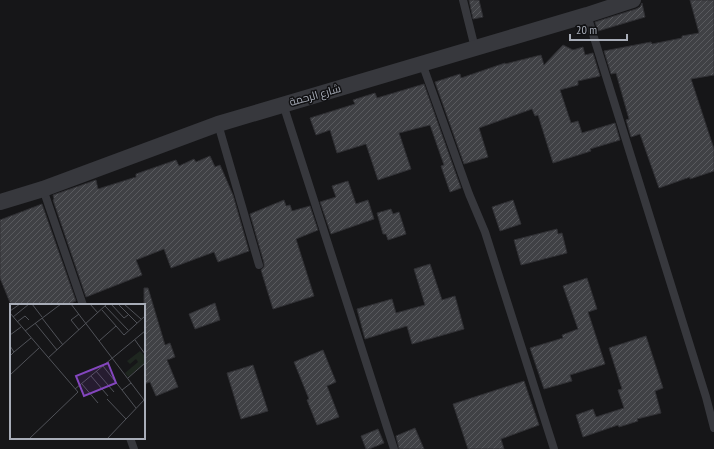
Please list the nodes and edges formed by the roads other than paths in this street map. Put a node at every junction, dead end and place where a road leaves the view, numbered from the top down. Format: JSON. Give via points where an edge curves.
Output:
{"nodes":[{"id":1,"x":462,"y":0,"type":"edge"},
{"id":2,"x":633,"y":0,"type":"edge"},
{"id":3,"x":587,"y":15,"type":"junction"},
{"id":4,"x":475,"y":48,"type":"junction"},
{"id":5,"x":422,"y":63,"type":"junction"},
{"id":6,"x":283,"y":104,"type":"junction"},
{"id":7,"x":218,"y":124,"type":"junction"},
{"id":8,"x":43,"y":189,"type":"junction"},
{"id":9,"x":0,"y":202,"type":"edge"},
{"id":10,"x":259,"y":265,"type":"dead end"},
{"id":11,"x":83,"y":304,"type":"edge"},
{"id":12,"x":714,"y":428,"type":"edge"},
{"id":13,"x":130,"y":439,"type":"edge"},
{"id":14,"x":134,"y":449,"type":"edge"},
{"id":15,"x":394,"y":449,"type":"edge"},
{"id":16,"x":554,"y":449,"type":"edge"}],
"edges":[{"from":1,"to":4,"type":"lane"},
{"from":2,"to":3,"type":"street","name":"شارع الرحمة"},
{"from":3,"to":4,"type":"street","name":"شارع الرحمة"},
{"from":3,"to":12,"type":"lane"},
{"from":4,"to":5,"type":"street","name":"شارع الرحمة"},
{"from":5,"to":6,"type":"street","name":"شارع الرحمة"},
{"from":5,"to":16,"type":"lane","via":[[485,232]]},
{"from":6,"to":7,"type":"street","name":"شارع الرحمة"},
{"from":6,"to":15,"type":"lane"},
{"from":7,"to":8,"type":"street","name":"شارع الرحمة"},
{"from":7,"to":10,"type":"lane"},
{"from":8,"to":9,"type":"street","name":"شارع الرحمة"},
{"from":8,"to":11,"type":"lane"},
{"from":13,"to":14,"type":"lane"}]}
